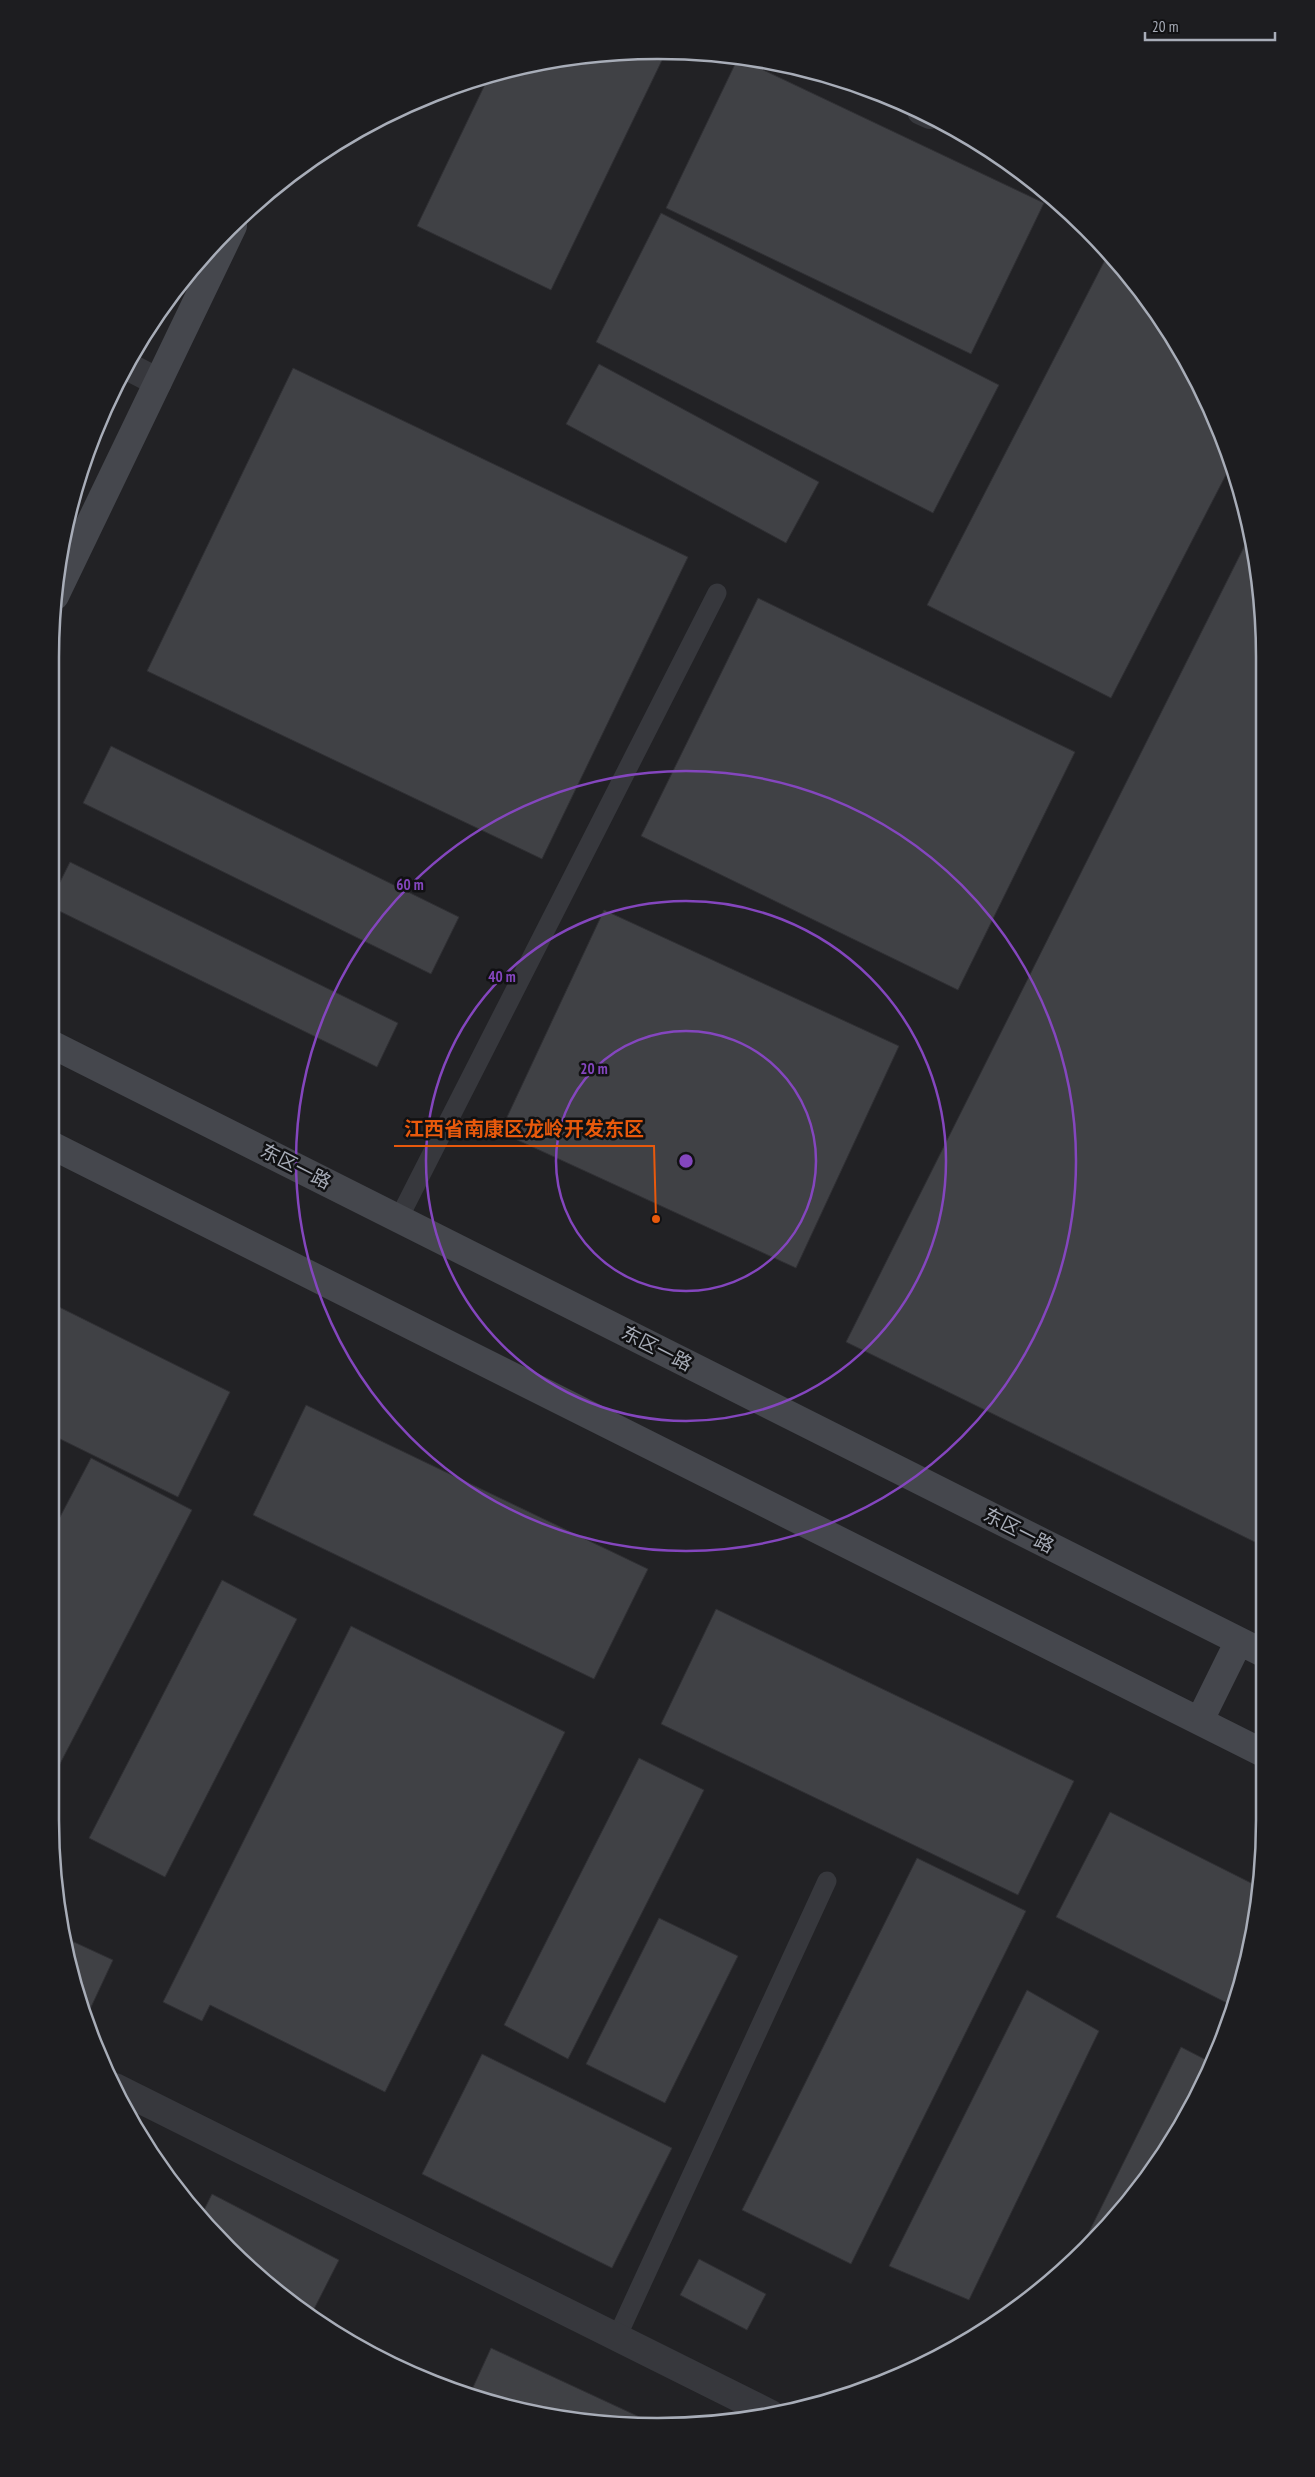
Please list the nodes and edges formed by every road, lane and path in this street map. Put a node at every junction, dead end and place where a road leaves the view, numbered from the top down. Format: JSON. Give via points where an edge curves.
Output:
{"nodes":[{"id":1,"x":224,"y":245,"type":"edge"},
{"id":2,"x":133,"y":369,"type":"edge"},
{"id":3,"x":158,"y":382,"type":"junction"},
{"id":4,"x":64,"y":576,"type":"edge"},
{"id":5,"x":717,"y":593,"type":"dead end"},
{"id":6,"x":59,"y":1048,"type":"edge"},
{"id":7,"x":59,"y":1149,"type":"edge"},
{"id":8,"x":399,"y":1218,"type":"junction"},
{"id":9,"x":1239,"y":1641,"type":"junction"},
{"id":10,"x":1256,"y":1650,"type":"edge"},
{"id":11,"x":1200,"y":1720,"type":"junction"},
{"id":12,"x":1256,"y":1749,"type":"edge"},
{"id":13,"x":828,"y":1881,"type":"dead end"},
{"id":14,"x":124,"y":2092,"type":"edge"},
{"id":15,"x":617,"y":2337,"type":"junction"},
{"id":16,"x":761,"y":2409,"type":"edge"}],
"edges":[{"from":1,"to":3,"type":"main road"},
{"from":2,"to":3,"type":"street"},
{"from":3,"to":4,"type":"main road"},
{"from":5,"to":8,"type":"lane"},
{"from":6,"to":8,"type":"main road","name":"东区一路"},
{"from":7,"to":11,"type":"main road"},
{"from":8,"to":9,"type":"main road","name":"东区一路"},
{"from":9,"to":10,"type":"main road","name":"东区一路"},
{"from":9,"to":11,"type":"main road"},
{"from":11,"to":12,"type":"main road"},
{"from":13,"to":15,"type":"lane"},
{"from":14,"to":15,"type":"street"},
{"from":15,"to":16,"type":"street"}]}
